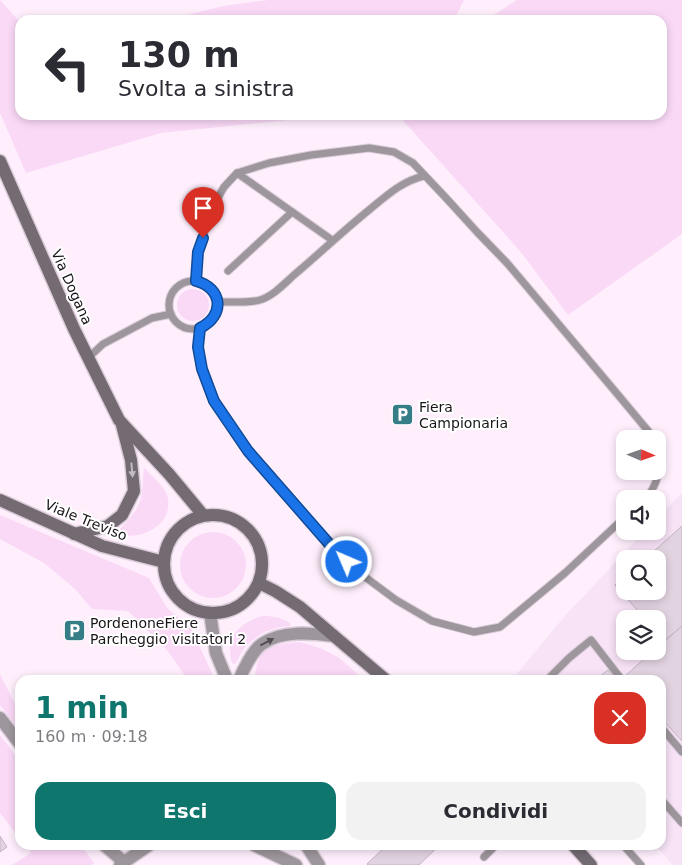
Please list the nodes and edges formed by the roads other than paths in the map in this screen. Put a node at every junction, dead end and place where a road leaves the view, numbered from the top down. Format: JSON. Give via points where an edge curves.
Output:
{"nodes":[{"id":1,"x":0,"y":160,"type":"edge"},
{"id":2,"x":237,"y":174,"type":"junction"},
{"id":3,"x":424,"y":176,"type":"junction"},
{"id":4,"x":292,"y":212,"type":"junction"},
{"id":5,"x":332,"y":240,"type":"junction"},
{"id":6,"x":228,"y":270,"type":"dead end"},
{"id":7,"x":196,"y":281,"type":"junction"},
{"id":8,"x":218,"y":302,"type":"junction"},
{"id":9,"x":171,"y":314,"type":"junction"},
{"id":10,"x":200,"y":328,"type":"junction"},
{"id":11,"x":88,"y":358,"type":"junction"},
{"id":12,"x":122,"y":423,"type":"junction"},
{"id":13,"x":647,"y":430,"type":"edge"},
{"id":14,"x":0,"y":500,"type":"edge"},
{"id":15,"x":203,"y":515,"type":"junction"},
{"id":16,"x":616,"y":525,"type":"edge"},
{"id":17,"x":74,"y":534,"type":"junction"},
{"id":18,"x":164,"y":562,"type":"junction"},
{"id":19,"x":259,"y":583,"type":"junction"},
{"id":20,"x":210,"y":613,"type":"junction"},
{"id":21,"x":334,"y":636,"type":"junction"},
{"id":22,"x":225,"y":675,"type":"edge"},
{"id":23,"x":241,"y":675,"type":"edge"},
{"id":24,"x":380,"y":675,"type":"edge"},
{"id":25,"x":552,"y":675,"type":"edge"},
{"id":26,"x":618,"y":675,"type":"edge"},
{"id":27,"x":0,"y":718,"type":"edge"},
{"id":28,"x":666,"y":733,"type":"edge"},
{"id":29,"x":15,"y":738,"type":"edge"},
{"id":30,"x":682,"y":752,"type":"edge"},
{"id":31,"x":666,"y":804,"type":"edge"},
{"id":32,"x":682,"y":822,"type":"edge"},
{"id":33,"x":109,"y":850,"type":"edge"},
{"id":34,"x":142,"y":850,"type":"edge"},
{"id":35,"x":264,"y":850,"type":"edge"},
{"id":36,"x":309,"y":850,"type":"edge"},
{"id":37,"x":491,"y":850,"type":"edge"},
{"id":38,"x":578,"y":850,"type":"edge"},
{"id":39,"x":628,"y":850,"type":"edge"},
{"id":40,"x":484,"y":857,"type":"dead end"},
{"id":41,"x":122,"y":864,"type":"edge"},
{"id":42,"x":296,"y":865,"type":"edge"},
{"id":43,"x":319,"y":865,"type":"edge"},
{"id":44,"x":591,"y":865,"type":"edge"},
{"id":45,"x":641,"y":865,"type":"edge"}],
"edges":[{"from":1,"to":11,"type":"main road","name":"Via Dogana"},
{"from":2,"to":3,"type":"lane","via":[[269,163],[369,148],[394,152]]},
{"from":2,"to":4,"type":"lane"},
{"from":2,"to":7,"type":"lane","via":[[224,187],[211,210],[198,252]]},
{"from":3,"to":5,"type":"lane","via":[[414,178],[384,197]]},
{"from":3,"to":13,"type":"lane","via":[[507,263]]},
{"from":4,"to":5,"type":"lane"},
{"from":4,"to":6,"type":"lane"},
{"from":5,"to":8,"type":"lane","via":[[274,292],[260,300]]},
{"from":7,"to":8,"type":"lane","via":[[210,288]]},
{"from":7,"to":9,"type":"lane","via":[[182,283],[172,293]]},
{"from":8,"to":10,"type":"lane","via":[[213,318]]},
{"from":9,"to":10,"type":"lane","via":[[186,328]]},
{"from":9,"to":11,"type":"lane","via":[[152,318],[103,344]]},
{"from":10,"to":16,"type":"lane","via":[[198,347],[202,369],[214,401],[248,451],[338,554],[396,600],[432,621],[474,632],[500,627]]},
{"from":11,"to":12,"type":"main road","name":"Via Dogana"},
{"from":12,"to":15,"type":"main road","name":"Via Dogana"},
{"from":12,"to":17,"type":"main road","name":"Via Dogana","one_way":true,"via":[[134,491],[122,515],[108,526]]},
{"from":14,"to":17,"type":"main road","name":"Viale Treviso"},
{"from":15,"to":18,"type":"main road","via":[[188,521],[175,532],[167,546]]},
{"from":15,"to":19,"type":"main road","via":[[233,518],[256,538],[263,568]]},
{"from":17,"to":18,"type":"main road","name":"Viale Treviso","via":[[102,546]]},
{"from":18,"to":20,"type":"main road","via":[[172,591],[182,602]]},
{"from":19,"to":20,"type":"main road","via":[[239,606],[225,612]]},
{"from":19,"to":21,"type":"main road","via":[[300,606]]},
{"from":20,"to":22,"type":"street","via":[[216,653]]},
{"from":23,"to":21,"type":"street","one_way":true,"via":[[260,644],[273,638],[308,633]]},
{"from":21,"to":24,"type":"main road"},
{"from":25,"to":26,"type":"lane","via":[[591,640]]},
{"from":27,"to":29,"type":"street"},
{"from":28,"to":30,"type":"lane"},
{"from":31,"to":32,"type":"lane"},
{"from":33,"to":41,"type":"street"},
{"from":34,"to":41,"type":"street"},
{"from":35,"to":42,"type":"street"},
{"from":36,"to":43,"type":"street"},
{"from":37,"to":40,"type":"lane"},
{"from":38,"to":44,"type":"main road"},
{"from":39,"to":45,"type":"lane"}]}
